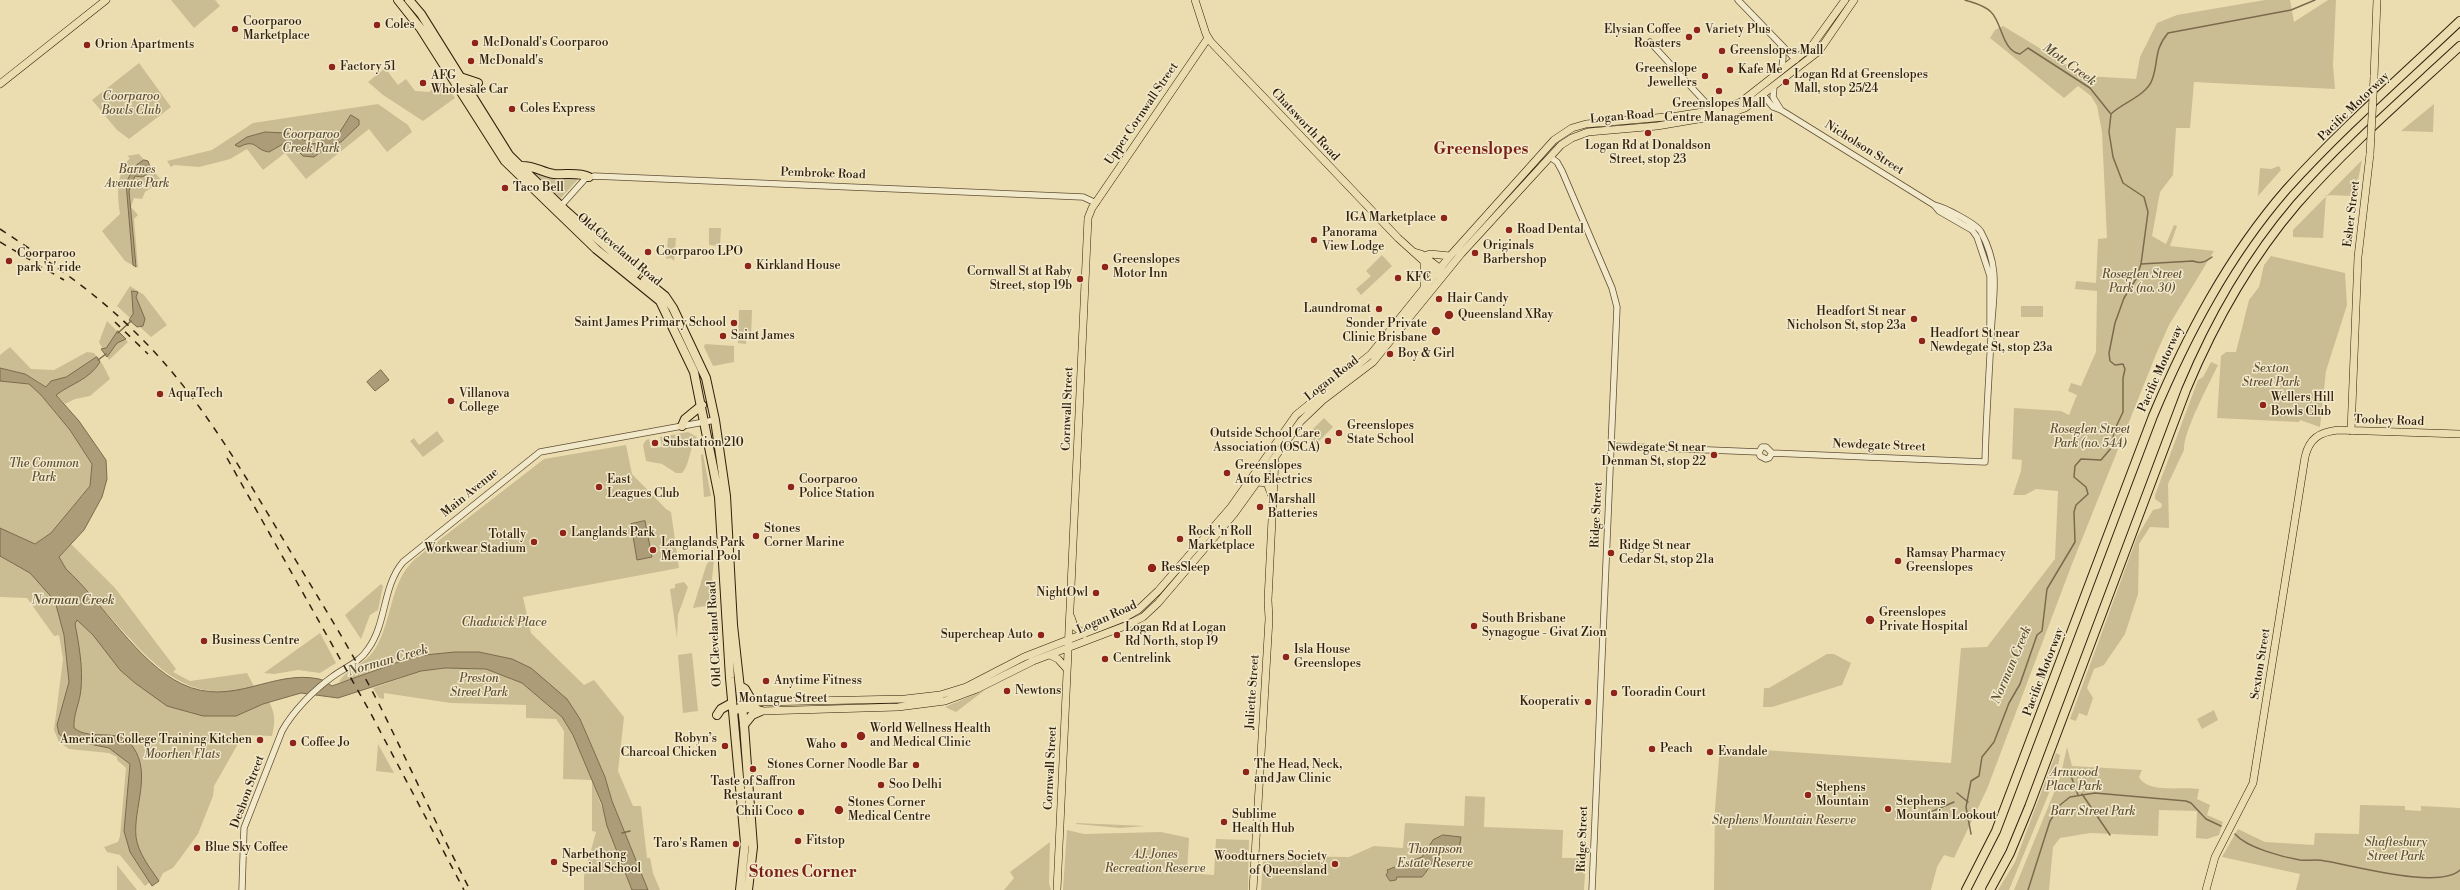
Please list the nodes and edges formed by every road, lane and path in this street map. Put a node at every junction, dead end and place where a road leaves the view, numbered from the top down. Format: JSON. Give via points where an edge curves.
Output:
{"nodes":[{"id":1,"x":106,"y":0,"type":"edge"},
{"id":2,"x":398,"y":0,"type":"edge"},
{"id":3,"x":409,"y":0,"type":"edge"},
{"id":4,"x":1738,"y":0,"type":"edge"},
{"id":5,"x":1845,"y":0,"type":"edge"},
{"id":6,"x":1854,"y":0,"type":"edge"},
{"id":7,"x":2377,"y":0,"type":"edge"},
{"id":8,"x":1196,"y":1,"type":"edge"},
{"id":9,"x":2460,"y":21,"type":"edge"},
{"id":10,"x":1208,"y":38,"type":"junction"},
{"id":11,"x":1650,"y":42,"type":"dead end"},
{"id":12,"x":1780,"y":44,"type":"junction"},
{"id":13,"x":2460,"y":46,"type":"edge"},
{"id":14,"x":1820,"y":51,"type":"junction"},
{"id":15,"x":1796,"y":60,"type":"junction"},
{"id":16,"x":1782,"y":70,"type":"junction"},
{"id":17,"x":460,"y":77,"type":"junction"},
{"id":18,"x":478,"y":83,"type":"dead end"},
{"id":19,"x":0,"y":84,"type":"edge"},
{"id":20,"x":1774,"y":86,"type":"junction"},
{"id":21,"x":1761,"y":92,"type":"junction"},
{"id":22,"x":1782,"y":110,"type":"junction"},
{"id":23,"x":1706,"y":111,"type":"junction"},
{"id":24,"x":1703,"y":119,"type":"junction"},
{"id":25,"x":1626,"y":121,"type":"junction"},
{"id":26,"x":1626,"y":129,"type":"junction"},
{"id":27,"x":1540,"y":154,"type":"junction"},
{"id":28,"x":1550,"y":157,"type":"junction"},
{"id":29,"x":520,"y":166,"type":"junction"},
{"id":30,"x":589,"y":176,"type":"junction"},
{"id":31,"x":1096,"y":203,"type":"junction"},
{"id":32,"x":558,"y":209,"type":"junction"},
{"id":33,"x":1450,"y":256,"type":"junction"},
{"id":34,"x":1424,"y":260,"type":"junction"},
{"id":35,"x":1441,"y":273,"type":"junction"},
{"id":36,"x":1424,"y":288,"type":"junction"},
{"id":37,"x":702,"y":405,"type":"junction"},
{"id":38,"x":715,"y":420,"type":"junction"},
{"id":39,"x":705,"y":422,"type":"junction"},
{"id":40,"x":682,"y":426,"type":"junction"},
{"id":41,"x":2351,"y":431,"type":"junction"},
{"id":42,"x":2460,"y":434,"type":"edge"},
{"id":43,"x":2318,"y":436,"type":"joint"},
{"id":44,"x":1611,"y":446,"type":"junction"},
{"id":45,"x":1759,"y":452,"type":"junction"},
{"id":46,"x":1772,"y":453,"type":"junction"},
{"id":47,"x":1275,"y":456,"type":"junction"},
{"id":48,"x":1985,"y":462,"type":"joint"},
{"id":49,"x":1257,"y":482,"type":"junction"},
{"id":50,"x":1272,"y":496,"type":"junction"},
{"id":51,"x":1071,"y":618,"type":"junction"},
{"id":52,"x":1084,"y":634,"type":"junction"},
{"id":53,"x":1068,"y":640,"type":"junction"},
{"id":54,"x":1067,"y":648,"type":"junction"},
{"id":55,"x":1050,"y":654,"type":"junction"},
{"id":56,"x":1067,"y":669,"type":"junction"},
{"id":57,"x":740,"y":686,"type":"junction"},
{"id":58,"x":931,"y":700,"type":"junction"},
{"id":59,"x":753,"y":702,"type":"junction"},
{"id":60,"x":732,"y":707,"type":"junction"},
{"id":61,"x":742,"y":707,"type":"junction"},
{"id":62,"x":761,"y":711,"type":"junction"},
{"id":63,"x":717,"y":715,"type":"dead end"},
{"id":64,"x":744,"y":725,"type":"junction"},
{"id":65,"x":285,"y":727,"type":"joint"},
{"id":66,"x":242,"y":890,"type":"edge"},
{"id":67,"x":740,"y":890,"type":"edge"},
{"id":68,"x":748,"y":890,"type":"edge"},
{"id":69,"x":1058,"y":890,"type":"edge"},
{"id":70,"x":1254,"y":890,"type":"edge"},
{"id":71,"x":1592,"y":890,"type":"edge"},
{"id":72,"x":1966,"y":890,"type":"edge"},
{"id":73,"x":1990,"y":890,"type":"edge"},
{"id":74,"x":2206,"y":890,"type":"edge"}],
"edges":[{"from":1,"to":19,"type":"main road"},
{"from":2,"to":32,"type":"highway","name":"Old Cleveland Road","via":[[421,29],[499,153]]},
{"from":3,"to":17,"type":"highway","name":"Old Cleveland Road","via":[[421,14]]},
{"from":4,"to":12,"type":"street"},
{"from":5,"to":15,"type":"main road","name":"Logan Road","via":[[1816,42]]},
{"from":6,"to":14,"type":"main road","name":"Logan Road"},
{"from":7,"to":41,"type":"main road","name":"Esher Street","bridge":true,"via":[[2370,154],[2358,257]]},
{"from":8,"to":10,"type":"main road","name":"Chatsworth Road"},
{"from":9,"to":72,"type":"highway","name":"Pacific Motorway","via":[[2286,190],[2236,256],[2203,309],[2182,349],[2153,416],[1999,823]]},
{"from":10,"to":31,"type":"main road","name":"Upper Cornwall Street"},
{"from":10,"to":34,"type":"main road","name":"Chatsworth Road","via":[[1398,238]]},
{"from":11,"to":23,"type":"street","via":[[1706,102]]},
{"from":12,"to":15,"type":"street"},
{"from":12,"to":16,"type":"street","via":[[1783,54]]},
{"from":13,"to":73,"type":"highway","via":[[2336,163],[2297,204],[2254,261],[2226,306],[2186,390],[2029,807],[2010,853]]},
{"from":14,"to":15,"type":"main road"},
{"from":14,"to":20,"type":"main road","name":"Logan Road"},
{"from":15,"to":16,"type":"main road","name":"Logan Road"},
{"from":16,"to":21,"type":"main road","name":"Logan Road"},
{"from":17,"to":18,"type":"highway"},
{"from":17,"to":29,"type":"highway","name":"Old Cleveland Road","via":[[498,139]]},
{"from":20,"to":21,"type":"main road","name":"Logan Road"},
{"from":20,"to":22,"type":"street","via":[[1773,97]]},
{"from":21,"to":22,"type":"street","name":"Nicholson Street","via":[[1773,107]]},
{"from":21,"to":23,"type":"main road","name":"Logan Road","via":[[1734,105]]},
{"from":21,"to":24,"type":"main road","name":"Logan Road","via":[[1737,112]]},
{"from":22,"to":48,"type":"street","name":"Nicholson Street","via":[[1934,205],[1942,206],[1981,231],[1995,278]]},
{"from":23,"to":24,"type":"main road"},
{"from":23,"to":25,"type":"main road","name":"Logan Road"},
{"from":24,"to":26,"type":"main road","name":"Logan Road"},
{"from":25,"to":26,"type":"main road"},
{"from":25,"to":27,"type":"main road","name":"Logan Road","via":[[1586,124],[1572,128],[1554,140]]},
{"from":26,"to":28,"type":"main road","name":"Logan Road","via":[[1579,135],[1564,143]]},
{"from":27,"to":28,"type":"main road"},
{"from":27,"to":33,"type":"main road","name":"Logan Road"},
{"from":28,"to":35,"type":"main road","name":"Logan Road"},
{"from":28,"to":44,"type":"street","name":"Ridge Street","via":[[1557,162],[1562,171],[1616,299]]},
{"from":29,"to":30,"type":"highway","via":[[530,166],[552,173]]},
{"from":29,"to":32,"type":"highway","name":"Old Cleveland Road"},
{"from":30,"to":31,"type":"street","name":"Pembroke Road","via":[[1083,196]]},
{"from":30,"to":32,"type":"street"},
{"from":31,"to":51,"type":"main road","name":"Cornwall Street","via":[[1089,214],[1087,226]]},
{"from":32,"to":37,"type":"highway","name":"Old Cleveland Road","via":[[596,249],[660,301],[694,372]]},
{"from":32,"to":38,"type":"highway","name":"Old Cleveland Road","via":[[668,300],[706,378]]},
{"from":33,"to":34,"type":"main road","via":[[1430,254]]},
{"from":33,"to":35,"type":"main road","name":"Logan Road"},
{"from":34,"to":35,"type":"main road","name":"Chatsworth Road"},
{"from":34,"to":36,"type":"main road"},
{"from":35,"to":36,"type":"main road","name":"Logan Road"},
{"from":35,"to":47,"type":"main road","name":"Logan Road","via":[[1373,362],[1311,410]]},
{"from":36,"to":52,"type":"main road","name":"Logan Road","via":[[1366,359],[1306,404],[1296,415],[1237,498],[1149,601],[1129,615]]},
{"from":37,"to":39,"type":"highway","name":"Old Cleveland Road"},
{"from":37,"to":40,"type":"highway","via":[[685,419]]},
{"from":38,"to":39,"type":"street","name":"Main Avenue"},
{"from":38,"to":57,"type":"highway","name":"Old Cleveland Road","via":[[725,485],[733,625]]},
{"from":39,"to":40,"type":"street","name":"Main Avenue"},
{"from":39,"to":60,"type":"highway","name":"Old Cleveland Road","via":[[719,498]]},
{"from":40,"to":65,"type":"street","name":"Main Avenue","via":[[544,450],[536,454],[402,562],[391,581],[380,624],[370,646],[360,659],[327,681]]},
{"from":41,"to":42,"type":"main road","name":"Toohey Road"},
{"from":41,"to":43,"type":"main road","name":"Toohey Road","via":[[2327,431]]},
{"from":43,"to":74,"type":"main road","name":"Sexton Street","via":[[2311,441],[2305,457],[2253,783],[2215,857]]},
{"from":44,"to":45,"type":"street"},
{"from":44,"to":71,"type":"street","name":"Ridge Street"},
{"from":45,"to":46,"type":"street","via":[[1766,447]]},
{"from":45,"to":46,"type":"street","via":[[1760,456],[1766,459]]},
{"from":46,"to":48,"type":"street","name":"Newdegate Street"},
{"from":47,"to":49,"type":"main road","name":"Logan Road"},
{"from":47,"to":50,"type":"main road","name":"Juliette Street"},
{"from":49,"to":50,"type":"main road","via":[[1267,484]]},
{"from":49,"to":54,"type":"main road","name":"Logan Road","via":[[1234,514],[1148,613],[1132,623]]},
{"from":50,"to":70,"type":"main road","name":"Juliette Street","via":[[1269,619]]},
{"from":51,"to":52,"type":"main road","via":[[1075,628]]},
{"from":51,"to":53,"type":"main road"},
{"from":52,"to":53,"type":"main road","name":"Logan Road"},
{"from":53,"to":54,"type":"main road"},
{"from":53,"to":58,"type":"main road","name":"Logan Road","via":[[1024,657],[966,687]]},
{"from":54,"to":55,"type":"main road","name":"Logan Road"},
{"from":54,"to":56,"type":"main road","name":"Cornwall Street"},
{"from":55,"to":56,"type":"main road"},
{"from":55,"to":58,"type":"main road","name":"Logan Road","via":[[961,696]]},
{"from":56,"to":69,"type":"main road","name":"Cornwall Street"},
{"from":57,"to":59,"type":"highway"},
{"from":57,"to":61,"type":"highway","name":"Old Cleveland Road"},
{"from":58,"to":59,"type":"main road","name":"Montague Street"},
{"from":58,"to":62,"type":"main road","name":"Montague Street","via":[[848,709]]},
{"from":59,"to":61,"type":"main road","name":"Montague Street"},
{"from":60,"to":61,"type":"main road","name":"Montague Street"},
{"from":60,"to":63,"type":"highway","via":[[721,709]]},
{"from":60,"to":67,"type":"highway","name":"Old Cleveland Road","via":[[745,844]]},
{"from":61,"to":62,"type":"main road","name":"Montague Street"},
{"from":61,"to":64,"type":"highway","name":"Old Cleveland Road"},
{"from":62,"to":64,"type":"highway","via":[[750,716]]},
{"from":64,"to":68,"type":"highway","name":"Old Cleveland Road","via":[[752,861]]},
{"from":65,"to":66,"type":"street","name":"Deshon Street","via":[[244,828]]}]}
